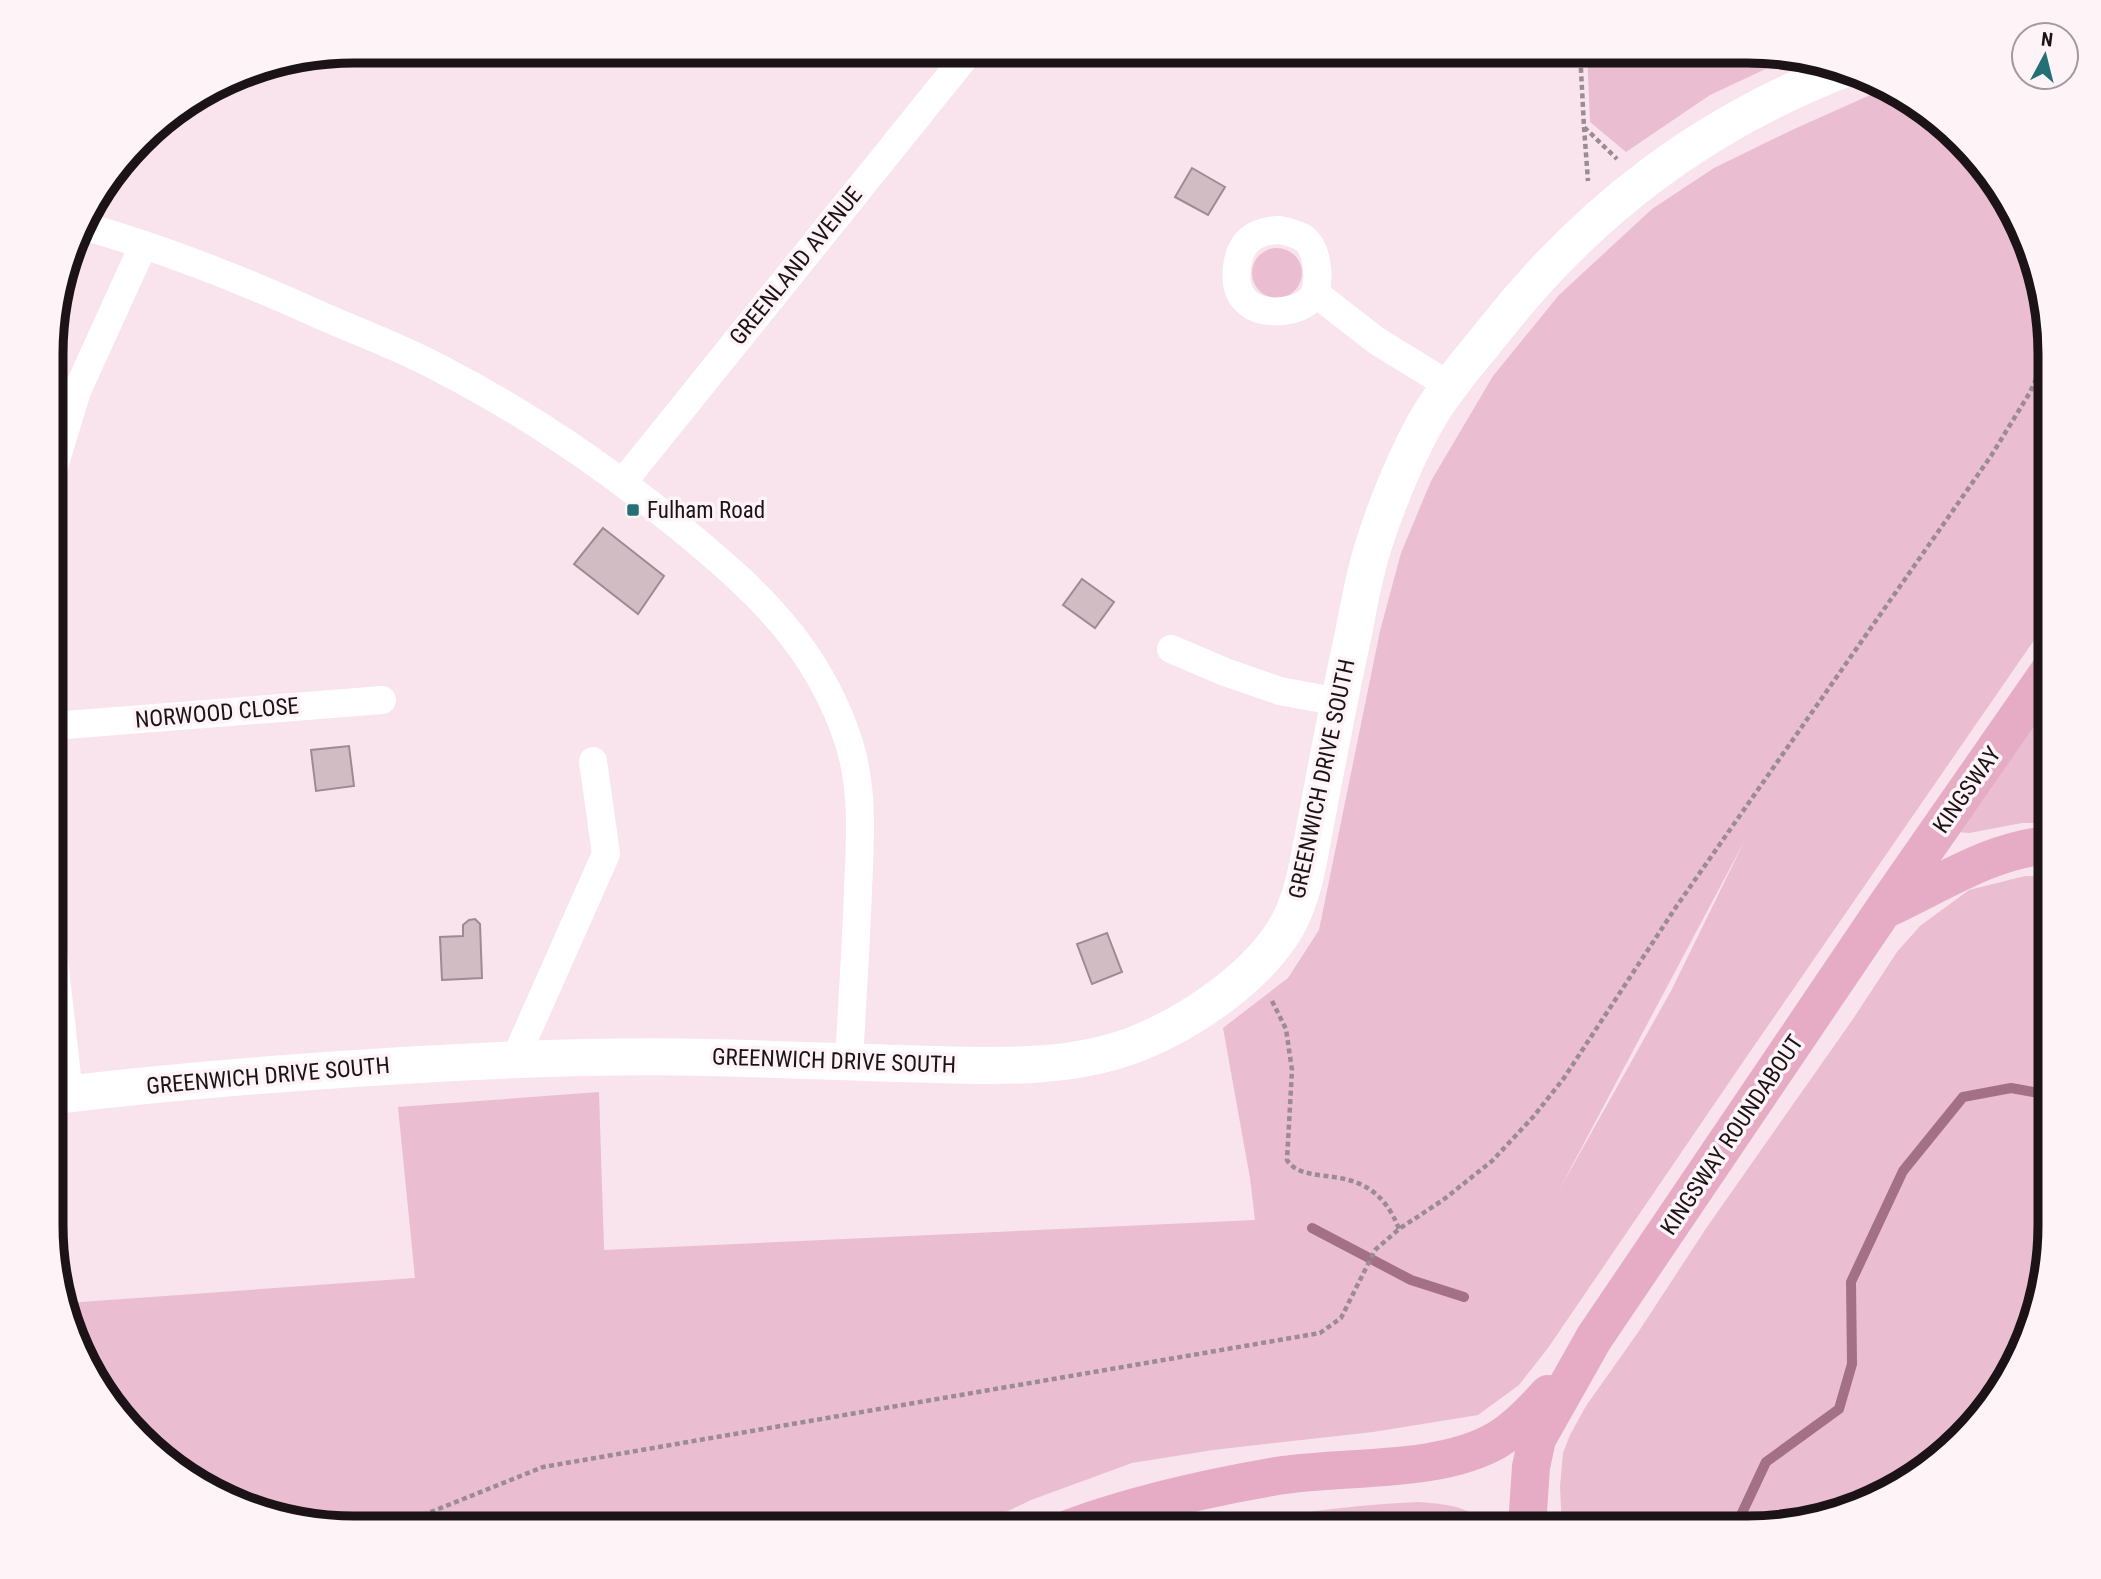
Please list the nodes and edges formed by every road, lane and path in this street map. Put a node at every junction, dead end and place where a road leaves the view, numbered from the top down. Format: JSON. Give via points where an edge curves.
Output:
{"nodes":[{"id":1,"x":960,"y":63,"type":"edge"},
{"id":2,"x":1581,"y":63,"type":"edge"},
{"id":3,"x":1829,"y":75,"type":"edge"},
{"id":4,"x":1640,"y":182,"type":"junction"},
{"id":5,"x":91,"y":229,"type":"edge"},
{"id":6,"x":143,"y":246,"type":"junction"},
{"id":7,"x":1315,"y":293,"type":"dead end"},
{"id":8,"x":2038,"y":374,"type":"edge"},
{"id":9,"x":1450,"y":386,"type":"junction"},
{"id":10,"x":63,"y":437,"type":"edge"},
{"id":11,"x":623,"y":482,"type":"junction"},
{"id":12,"x":1171,"y":649,"type":"dead end"},
{"id":13,"x":2038,"y":687,"type":"edge"},
{"id":14,"x":382,"y":700,"type":"dead end"},
{"id":15,"x":1339,"y":702,"type":"junction"},
{"id":16,"x":63,"y":725,"type":"edge"},
{"id":17,"x":593,"y":761,"type":"dead end"},
{"id":18,"x":2038,"y":847,"type":"edge"},
{"id":19,"x":1884,"y":909,"type":"junction"},
{"id":20,"x":1255,"y":966,"type":"junction"},
{"id":21,"x":515,"y":1059,"type":"junction"},
{"id":22,"x":849,"y":1062,"type":"junction"},
{"id":23,"x":63,"y":1095,"type":"edge"},
{"id":24,"x":1399,"y":1229,"type":"junction"},
{"id":25,"x":1594,"y":1338,"type":"junction"},
{"id":26,"x":421,"y":1516,"type":"edge"},
{"id":27,"x":1111,"y":1516,"type":"edge"},
{"id":28,"x":1529,"y":1516,"type":"edge"}],
"edges":[{"from":1,"to":11,"type":"street","name":"GREENLAND AVENUE"},
{"from":2,"to":4,"type":"path","via":[[1584,127]]},
{"from":3,"to":4,"type":"street","name":"GREENWICH DRIVE SOUTH","via":[[1727,126]]},
{"from":4,"to":9,"type":"street","name":"GREENWICH DRIVE SOUTH","via":[[1527,288]]},
{"from":5,"to":6,"type":"street"},
{"from":6,"to":10,"type":"street","via":[[77,391]]},
{"from":6,"to":11,"type":"street","via":[[256,286],[438,367],[563,440]]},
{"from":7,"to":9,"type":"street","via":[[1377,341]]},
{"from":8,"to":24,"type":"path","via":[[1991,456],[1676,907],[1564,1078],[1492,1161]]},
{"from":9,"to":15,"type":"street","name":"GREENWICH DRIVE SOUTH","via":[[1414,447],[1374,542]]},
{"from":11,"to":22,"type":"street","via":[[735,572],[794,637],[827,686],[850,746],[860,829]]},
{"from":12,"to":15,"type":"street","via":[[1280,691]]},
{"from":13,"to":19,"type":"highway","name":"KINGSWAY"},
{"from":14,"to":16,"type":"street","name":"NORWOOD CLOSE"},
{"from":15,"to":20,"type":"street","name":"GREENWICH DRIVE SOUTH","via":[[1300,896],[1284,931]]},
{"from":17,"to":21,"type":"street","via":[[606,854]]},
{"from":18,"to":19,"type":"highway","via":[[1991,859]]},
{"from":19,"to":25,"type":"highway","name":"KINGSWAY ROUNDABOUT"},
{"from":20,"to":22,"type":"street","name":"GREENWICH DRIVE SOUTH","via":[[1175,1026],[1115,1052],[1082,1060],[995,1066]]},
{"from":20,"to":24,"type":"path","via":[[1286,1029],[1292,1093],[1287,1160],[1297,1170],[1348,1178],[1375,1192],[1389,1205]]},
{"from":21,"to":22,"type":"street","name":"GREENWICH DRIVE SOUTH"},
{"from":21,"to":23,"type":"street","name":"GREENWICH DRIVE SOUTH","via":[[246,1075]]},
{"from":24,"to":26,"type":"path","via":[[1367,1261],[1341,1318],[1320,1333],[543,1467]]},
{"from":25,"to":27,"type":"highway","via":[[1519,1424],[1496,1441],[1465,1454],[1436,1461],[1279,1476],[1182,1495]]},
{"from":25,"to":28,"type":"highway","name":"KINGSWAY ROUNDABOUT","via":[[1537,1439]]}]}
